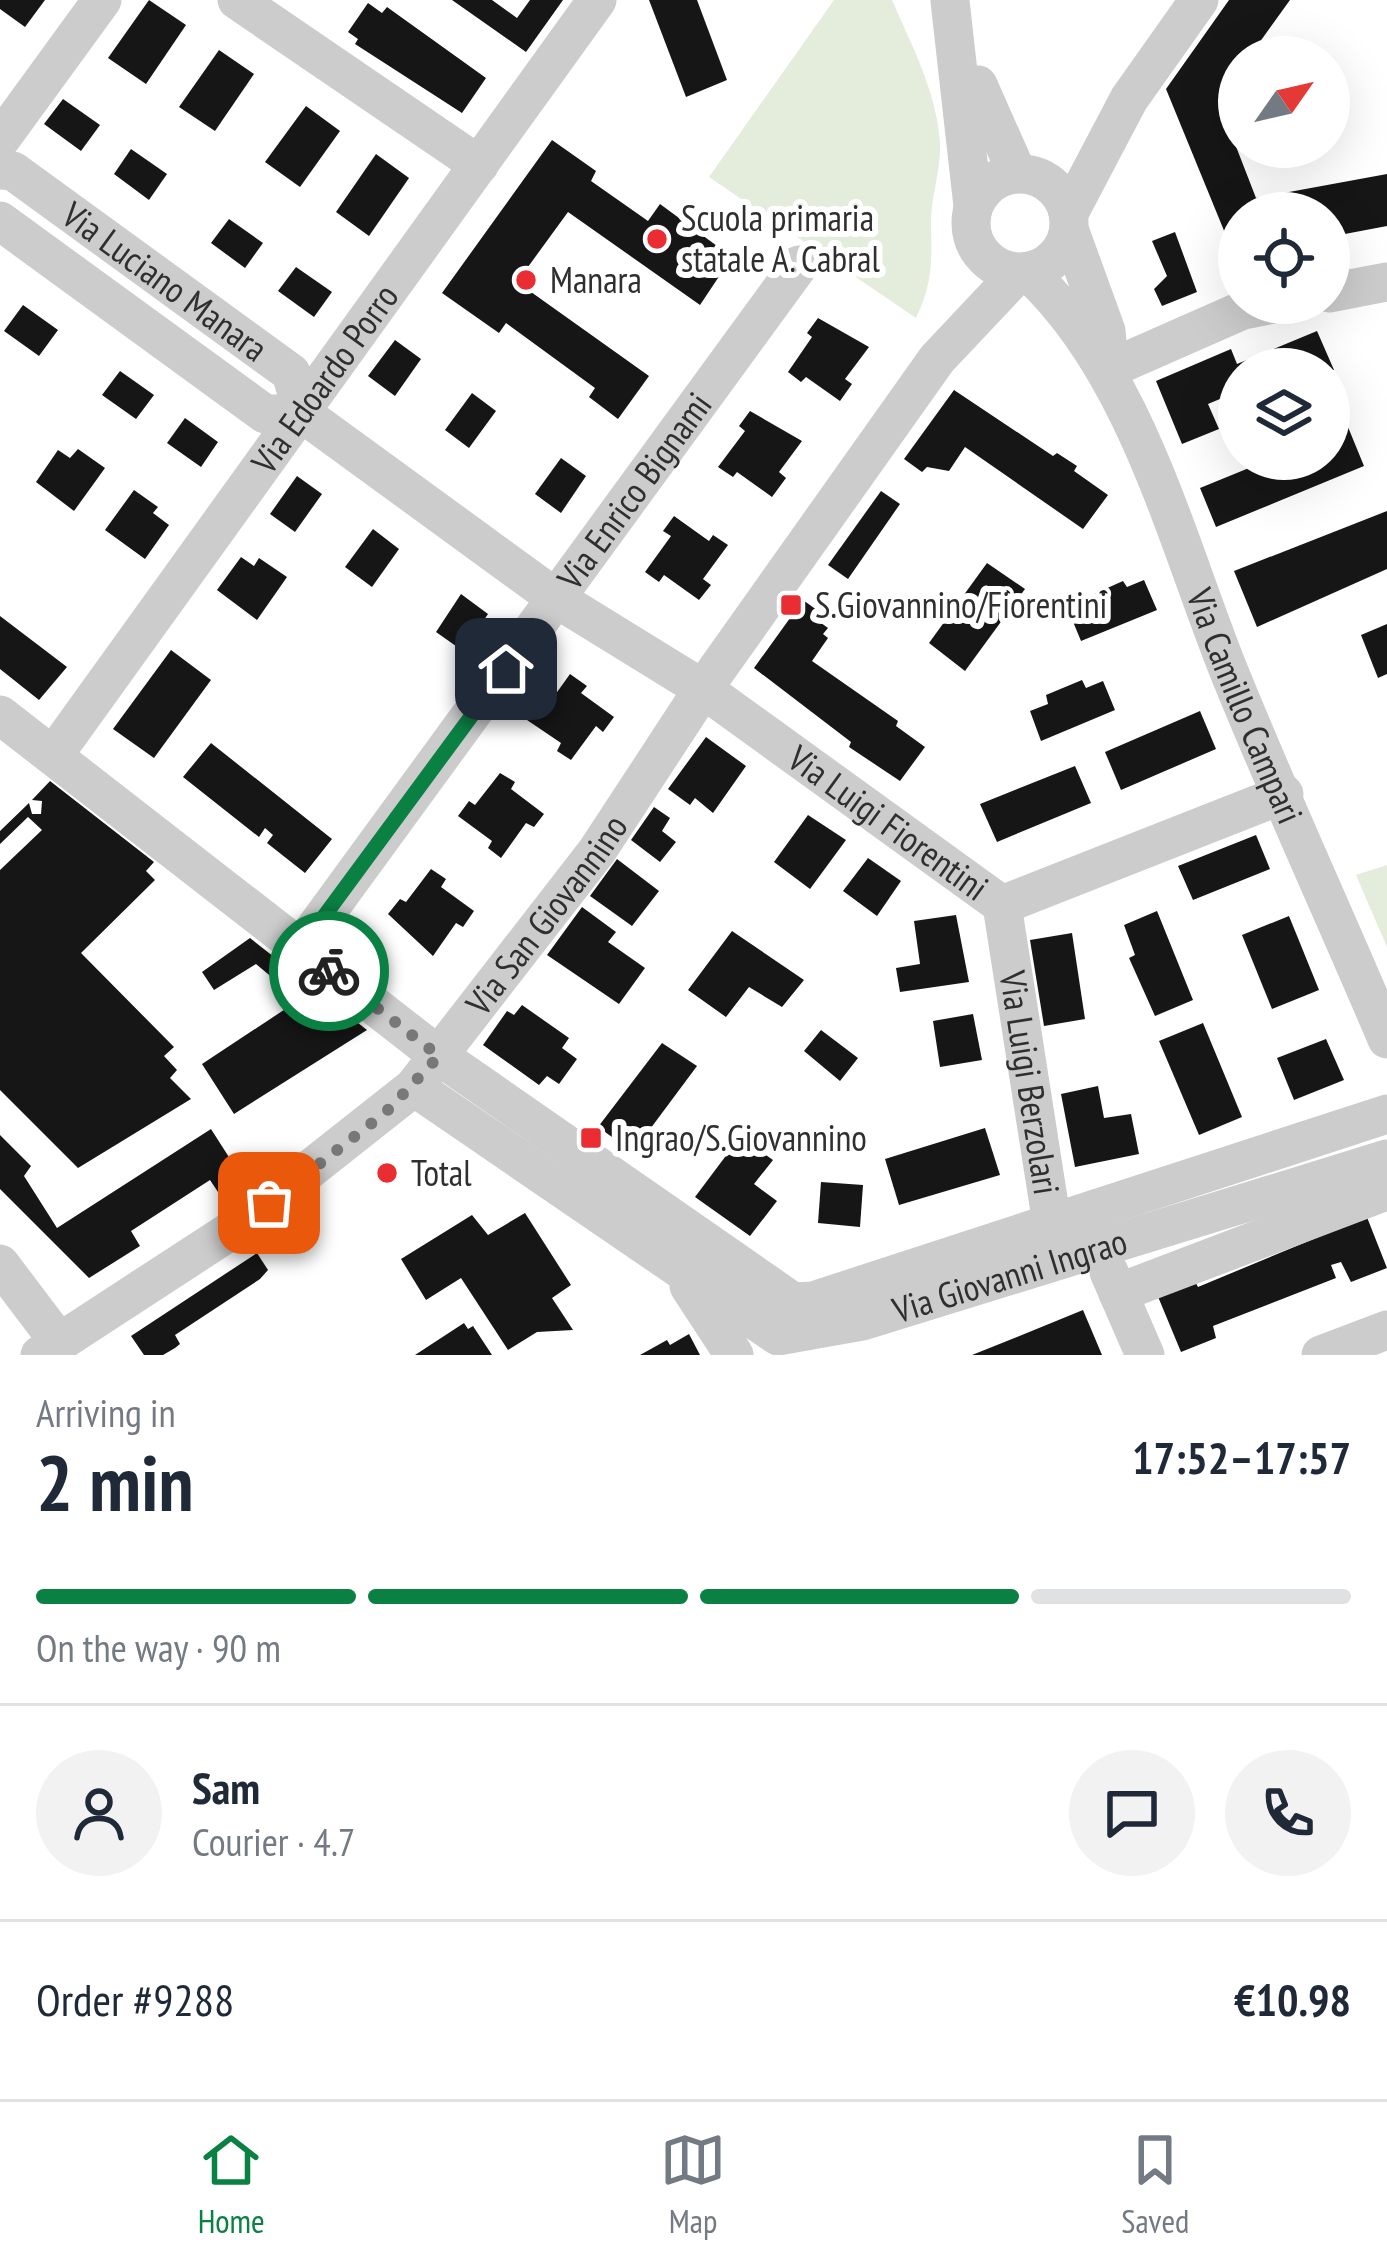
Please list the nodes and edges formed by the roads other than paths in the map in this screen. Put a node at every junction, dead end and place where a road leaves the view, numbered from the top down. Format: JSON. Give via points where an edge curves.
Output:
{"nodes":[{"id":1,"x":101,"y":0,"type":"edge"},
{"id":2,"x":237,"y":0,"type":"edge"},
{"id":3,"x":597,"y":0,"type":"edge"},
{"id":4,"x":1198,"y":0,"type":"edge"},
{"id":5,"x":950,"y":1,"type":"edge"},
{"id":6,"x":1129,"y":99,"type":"junction"},
{"id":7,"x":0,"y":140,"type":"edge"},
{"id":8,"x":479,"y":165,"type":"junction"},
{"id":9,"x":0,"y":170,"type":"edge"},
{"id":10,"x":1026,"y":174,"type":"junction"},
{"id":11,"x":0,"y":221,"type":"edge"},
{"id":12,"x":1069,"y":221,"type":"junction"},
{"id":13,"x":974,"y":225,"type":"junction"},
{"id":14,"x":799,"y":265,"type":"dead end"},
{"id":15,"x":1023,"y":272,"type":"junction"},
{"id":16,"x":1387,"y":282,"type":"edge"},
{"id":17,"x":1350,"y":289,"type":"edge"},
{"id":18,"x":1218,"y":321,"type":"edge"},
{"id":19,"x":937,"y":358,"type":"junction"},
{"id":20,"x":1109,"y":369,"type":"junction"},
{"id":21,"x":303,"y":414,"type":"junction"},
{"id":22,"x":557,"y":599,"type":"junction"},
{"id":23,"x":703,"y":689,"type":"junction"},
{"id":24,"x":0,"y":715,"type":"edge"},
{"id":25,"x":53,"y":756,"type":"junction"},
{"id":26,"x":1284,"y":794,"type":"junction"},
{"id":27,"x":1002,"y":904,"type":"junction"},
{"id":28,"x":300,"y":949,"type":"junction"},
{"id":29,"x":1387,"y":1040,"type":"edge"},
{"id":30,"x":439,"y":1056,"type":"junction"},
{"id":31,"x":414,"y":1087,"type":"junction"},
{"id":32,"x":1387,"y":1114,"type":"edge"},
{"id":33,"x":1383,"y":1177,"type":"edge"},
{"id":34,"x":1055,"y":1241,"type":"junction"},
{"id":35,"x":1098,"y":1246,"type":"junction"},
{"id":36,"x":0,"y":1264,"type":"edge"},
{"id":37,"x":680,"y":1272,"type":"junction"},
{"id":38,"x":1118,"y":1293,"type":"junction"},
{"id":39,"x":1387,"y":1330,"type":"edge"},
{"id":40,"x":782,"y":1331,"type":"edge"},
{"id":41,"x":50,"y":1349,"type":"edge"},
{"id":42,"x":734,"y":1355,"type":"edge"},
{"id":43,"x":1144,"y":1355,"type":"edge"},
{"id":44,"x":1321,"y":1355,"type":"edge"}],
"edges":[{"from":1,"to":7,"type":"street"},
{"from":2,"to":8,"type":"street"},
{"from":3,"to":8,"type":"street","name":"Via Edoardo Porro"},
{"from":4,"to":6,"type":"street"},
{"from":5,"to":10,"type":"street","via":[[992,127]]},
{"from":5,"to":13,"type":"street"},
{"from":6,"to":10,"type":"street","via":[[1089,138]]},
{"from":6,"to":12,"type":"street"},
{"from":8,"to":21,"type":"street","name":"Via Edoardo Porro"},
{"from":9,"to":21,"type":"street","name":"Via Luciano Manara","via":[[13,170],[291,373]]},
{"from":10,"to":12,"type":"street","via":[[1053,185]]},
{"from":10,"to":13,"type":"street","via":[[998,178]]},
{"from":11,"to":21,"type":"street","name":"Via Luciano Manara","via":[[266,414]]},
{"from":12,"to":15,"type":"street","via":[[1056,257]]},
{"from":12,"to":20,"type":"street","name":"Via Camillo Campari","via":[[1106,331]]},
{"from":13,"to":15,"type":"street","via":[[986,259]]},
{"from":13,"to":19,"type":"street","name":"Via San Giovannino","via":[[965,288]]},
{"from":14,"to":22,"type":"street","name":"Via Enrico Bignami"},
{"from":15,"to":19,"type":"street","name":"Via San Giovannino"},
{"from":15,"to":20,"type":"street","name":"Via Camillo Campari","via":[[1058,299]]},
{"from":16,"to":17,"type":"street"},
{"from":18,"to":20,"type":"street"},
{"from":19,"to":23,"type":"street","name":"Via San Giovannino"},
{"from":20,"to":26,"type":"street","name":"Via Camillo Campari"},
{"from":21,"to":22,"type":"street","name":"Via Luciano Manara"},
{"from":21,"to":25,"type":"street","name":"Via Edoardo Porro"},
{"from":22,"to":23,"type":"street","name":"Via Luciano Manara"},
{"from":22,"to":28,"type":"street","name":"Via Enrico Bignami"},
{"from":23,"to":27,"type":"street","name":"Via Luigi Fiorentini"},
{"from":23,"to":30,"type":"street","name":"Via San Giovannino","via":[[597,851]]},
{"from":24,"to":25,"type":"street"},
{"from":25,"to":28,"type":"street"},
{"from":26,"to":27,"type":"street","name":"Via Luigi Fiorentini"},
{"from":26,"to":29,"type":"street","name":"Via Camillo Campari"},
{"from":27,"to":34,"type":"street","name":"Via Luigi Berzolari"},
{"from":28,"to":30,"type":"street"},
{"from":30,"to":31,"type":"street","name":"Via San Giovannino"},
{"from":30,"to":40,"type":"street"},
{"from":31,"to":37,"type":"street"},
{"from":31,"to":41,"type":"street","name":"Via San Giovannino","via":[[238,1226]]},
{"from":32,"to":34,"type":"street","name":"Via Giovanni Ingrao"},
{"from":33,"to":35,"type":"street","name":"Via Giovanni Ingrao"},
{"from":33,"to":38,"type":"street"},
{"from":34,"to":35,"type":"street","name":"Via Giovanni Ingrao"},
{"from":34,"to":40,"type":"street","name":"Via Giovanni Ingrao","via":[[862,1321]]},
{"from":35,"to":38,"type":"street"},
{"from":36,"to":41,"type":"street"},
{"from":37,"to":40,"type":"street"},
{"from":37,"to":42,"type":"street"},
{"from":38,"to":43,"type":"street"},
{"from":39,"to":44,"type":"street"}]}
